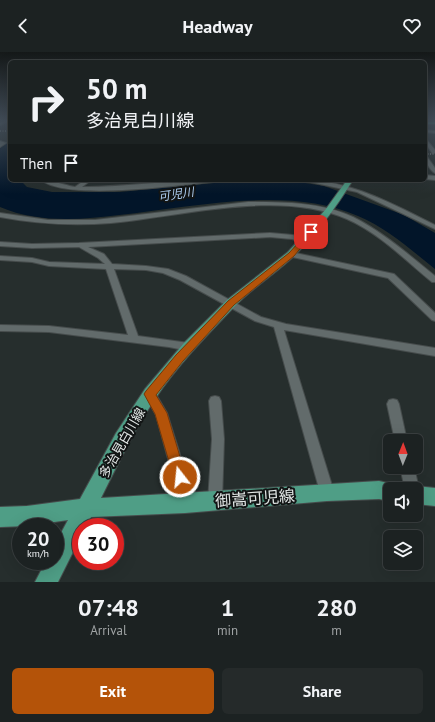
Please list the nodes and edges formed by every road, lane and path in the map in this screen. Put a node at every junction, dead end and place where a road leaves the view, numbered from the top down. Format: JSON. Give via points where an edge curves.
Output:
{"nodes":[{"id":1,"x":427,"y":158,"type":"edge"},
{"id":2,"x":435,"y":172,"type":"edge"},
{"id":3,"x":49,"y":182,"type":"edge"},
{"id":4,"x":85,"y":182,"type":"edge"},
{"id":5,"x":175,"y":182,"type":"edge"},
{"id":6,"x":333,"y":182,"type":"edge"},
{"id":7,"x":348,"y":183,"type":"edge"},
{"id":8,"x":76,"y":189,"type":"junction"},
{"id":9,"x":329,"y":212,"type":"junction"},
{"id":10,"x":0,"y":215,"type":"edge"},
{"id":11,"x":435,"y":227,"type":"edge"},
{"id":12,"x":303,"y":241,"type":"junction"},
{"id":13,"x":0,"y":244,"type":"edge"},
{"id":14,"x":79,"y":244,"type":"junction"},
{"id":15,"x":291,"y":254,"type":"junction"},
{"id":16,"x":0,"y":258,"type":"edge"},
{"id":17,"x":109,"y":267,"type":"junction"},
{"id":18,"x":435,"y":280,"type":"edge"},
{"id":19,"x":231,"y":303,"type":"junction"},
{"id":20,"x":435,"y":318,"type":"edge"},
{"id":21,"x":278,"y":325,"type":"junction"},
{"id":22,"x":0,"y":328,"type":"edge"},
{"id":23,"x":134,"y":338,"type":"junction"},
{"id":24,"x":189,"y":347,"type":"junction"},
{"id":25,"x":435,"y":352,"type":"edge"},
{"id":26,"x":150,"y":394,"type":"junction"},
{"id":27,"x":215,"y":401,"type":"dead end"},
{"id":28,"x":393,"y":404,"type":"dead end"},
{"id":29,"x":399,"y":434,"type":"edge"},
{"id":30,"x":383,"y":491,"type":"edge"},
{"id":31,"x":327,"y":492,"type":"junction"},
{"id":32,"x":423,"y":496,"type":"edge"},
{"id":33,"x":435,"y":497,"type":"edge"},
{"id":34,"x":215,"y":501,"type":"junction"},
{"id":35,"x":185,"y":503,"type":"junction"},
{"id":36,"x":85,"y":508,"type":"junction"},
{"id":37,"x":0,"y":517,"type":"edge"},
{"id":38,"x":50,"y":581,"type":"edge"}],
"edges":[{"from":1,"to":2,"type":"street"},
{"from":3,"to":8,"type":"street"},
{"from":4,"to":8,"type":"street"},
{"from":5,"to":8,"type":"street","via":[[110,189]]},
{"from":6,"to":7,"type":"street"},
{"from":7,"to":9,"type":"main road","name":"多治見白川線"},
{"from":7,"to":11,"type":"street"},
{"from":9,"to":10,"type":"street","via":[[289,203],[263,203],[89,222],[58,222]]},
{"from":9,"to":12,"type":"main road","name":"多治見白川線"},
{"from":9,"to":18,"type":"street","via":[[352,219],[376,234]]},
{"from":12,"to":14,"type":"street","via":[[293,237],[270,235]]},
{"from":12,"to":15,"type":"main road","name":"多治見白川線"},
{"from":13,"to":14,"type":"street"},
{"from":14,"to":17,"type":"street","via":[[101,256]]},
{"from":15,"to":19,"type":"main road","name":"多治見白川線"},
{"from":15,"to":20,"type":"street","via":[[391,276]]},
{"from":16,"to":17,"type":"street"},
{"from":17,"to":19,"type":"street","via":[[165,271]]},
{"from":17,"to":23,"type":"street"},
{"from":19,"to":21,"type":"street","via":[[258,319]]},
{"from":19,"to":24,"type":"main road","name":"多治見白川線"},
{"from":21,"to":25,"type":"street"},
{"from":21,"to":31,"type":"street"},
{"from":22,"to":23,"type":"street","via":[[49,329]]},
{"from":23,"to":24,"type":"street"},
{"from":24,"to":26,"type":"main road","name":"多治見白川線"},
{"from":26,"to":35,"type":"street","via":[[161,413]]},
{"from":26,"to":36,"type":"main road","name":"多治見白川線","via":[[122,439]]},
{"from":27,"to":34,"type":"street","via":[[218,440]]},
{"from":28,"to":29,"type":"street"},
{"from":30,"to":31,"type":"main road","name":"御嵩可児線"},
{"from":31,"to":34,"type":"main road","name":"御嵩可児線"},
{"from":32,"to":33,"type":"main road"},
{"from":34,"to":35,"type":"main road","name":"御嵩可児線"},
{"from":35,"to":36,"type":"main road","name":"御嵩可児線"},
{"from":36,"to":37,"type":"main road","name":"御嵩可児線"},
{"from":36,"to":38,"type":"main road","name":"多治見白川線"}]}
